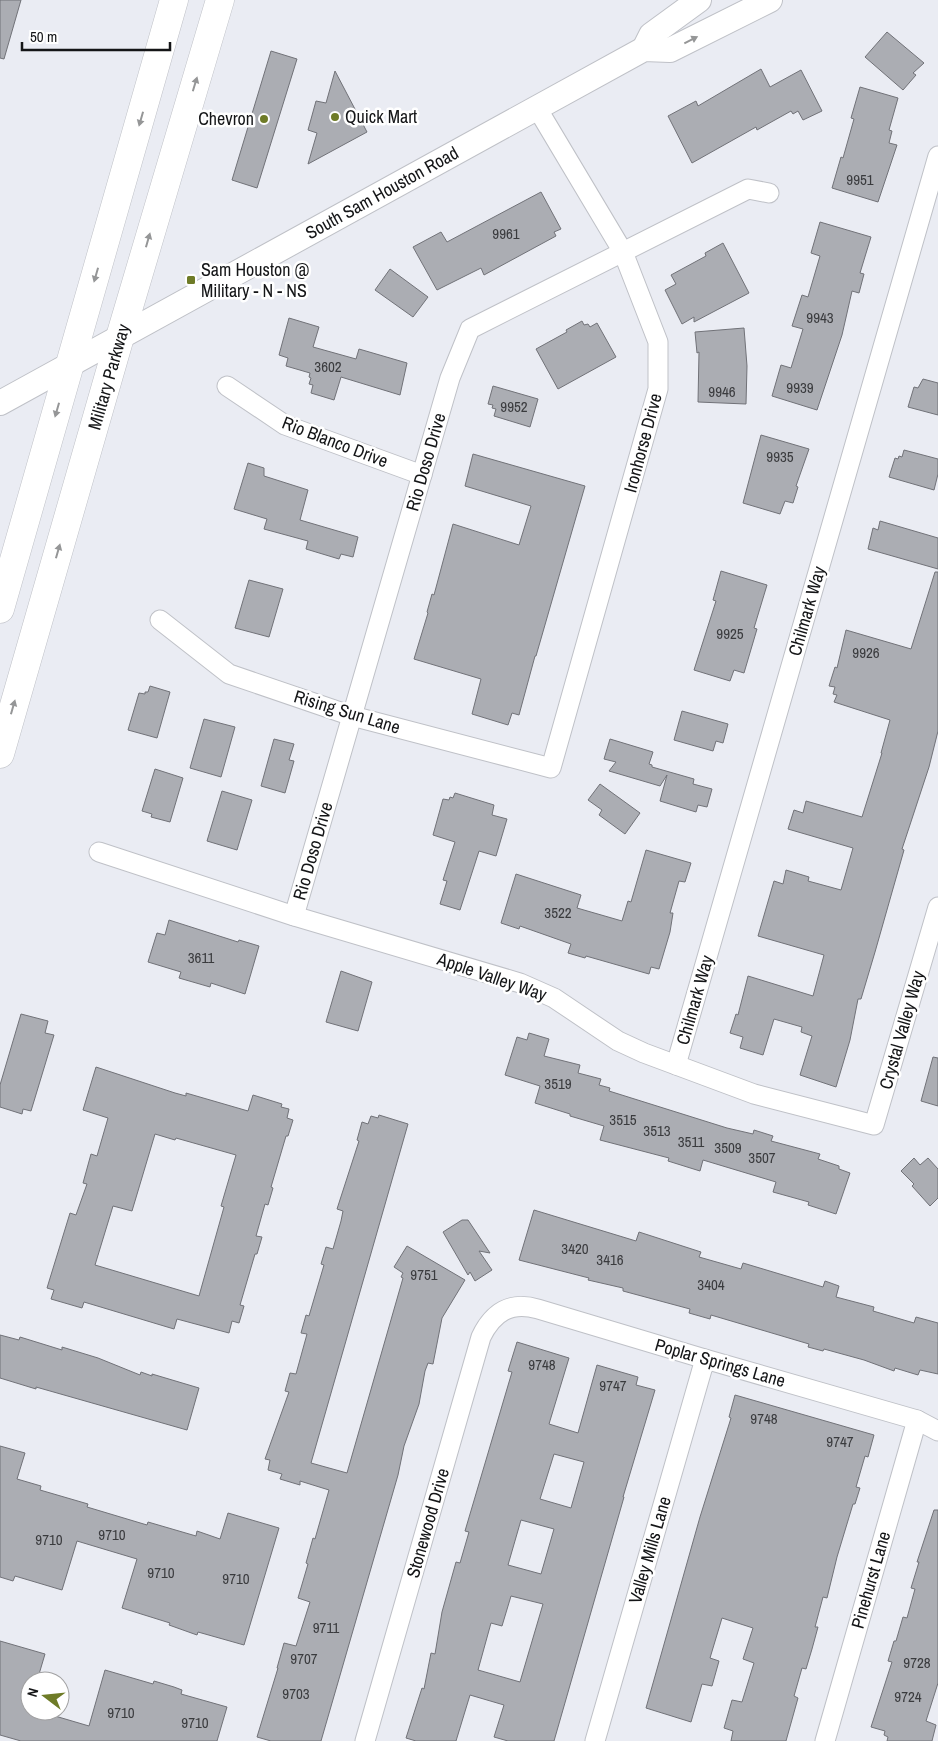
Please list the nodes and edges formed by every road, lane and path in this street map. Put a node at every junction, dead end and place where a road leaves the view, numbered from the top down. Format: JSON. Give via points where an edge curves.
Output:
{"nodes":[{"id":1,"x":174,"y":0,"type":"edge"},
{"id":2,"x":220,"y":0,"type":"edge"},
{"id":3,"x":700,"y":0,"type":"edge"},
{"id":4,"x":770,"y":0,"type":"edge"},
{"id":5,"x":644,"y":49,"type":"junction"},
{"id":6,"x":537,"y":108,"type":"junction"},
{"id":7,"x":938,"y":156,"type":"edge"},
{"id":8,"x":769,"y":193,"type":"dead end"},
{"id":9,"x":623,"y":252,"type":"junction"},
{"id":10,"x":120,"y":337,"type":"junction"},
{"id":11,"x":71,"y":363,"type":"junction"},
{"id":12,"x":227,"y":386,"type":"dead end"},
{"id":13,"x":0,"y":403,"type":"edge"},
{"id":14,"x":422,"y":474,"type":"junction"},
{"id":15,"x":0,"y":609,"type":"edge"},
{"id":16,"x":160,"y":620,"type":"dead end"},
{"id":17,"x":352,"y":716,"type":"junction"},
{"id":18,"x":0,"y":754,"type":"edge"},
{"id":19,"x":551,"y":768,"type":"joint"},
{"id":20,"x":99,"y":852,"type":"dead end"},
{"id":21,"x":938,"y":907,"type":"edge"},
{"id":22,"x":294,"y":916,"type":"junction"},
{"id":23,"x":676,"y":1065,"type":"junction"},
{"id":24,"x":874,"y":1125,"type":"joint"},
{"id":25,"x":501,"y":1312,"type":"joint"},
{"id":26,"x":705,"y":1359,"type":"junction"},
{"id":27,"x":917,"y":1420,"type":"junction"},
{"id":28,"x":938,"y":1431,"type":"edge"},
{"id":29,"x":365,"y":1741,"type":"edge"},
{"id":30,"x":595,"y":1741,"type":"edge"},
{"id":31,"x":825,"y":1741,"type":"edge"}],
"edges":[{"from":1,"to":11,"type":"main road","one_way":true},
{"from":10,"to":2,"type":"main road","name":"Military Parkway","one_way":true},
{"from":3,"to":5,"type":"street","name":"South Sam Houston Road","via":[[651,35]]},
{"from":5,"to":4,"type":"street","one_way":true,"via":[[670,50]]},
{"from":5,"to":6,"type":"street","name":"South Sam Houston Road"},
{"from":6,"to":9,"type":"street","name":"Ironhorse Drive"},
{"from":6,"to":10,"type":"street","name":"South Sam Houston Road"},
{"from":7,"to":23,"type":"street","name":"Chilmark Way"},
{"from":8,"to":9,"type":"street","name":"Rio Doso Drive","via":[[748,189]]},
{"from":9,"to":14,"type":"street","name":"Rio Doso Drive","via":[[470,329],[450,378]]},
{"from":9,"to":19,"type":"street","name":"Ironhorse Drive","via":[[658,342],[658,389]]},
{"from":10,"to":11,"type":"street","name":"South Sam Houston Road"},
{"from":18,"to":10,"type":"main road","name":"Military Parkway","one_way":true},
{"from":11,"to":13,"type":"street","name":"South Sam Houston Road"},
{"from":11,"to":15,"type":"main road","one_way":true},
{"from":12,"to":14,"type":"street","name":"Rio Blanco Drive","via":[[285,425]]},
{"from":14,"to":17,"type":"street","name":"Rio Doso Drive"},
{"from":16,"to":17,"type":"street","name":"Rising Sun Lane","via":[[229,674]]},
{"from":17,"to":19,"type":"street","name":"Rising Sun Lane"},
{"from":17,"to":22,"type":"street","name":"Rio Doso Drive"},
{"from":20,"to":22,"type":"street","name":"Apple Valley Way"},
{"from":21,"to":24,"type":"street","name":"Crystal Valley Way"},
{"from":22,"to":23,"type":"street","name":"Apple Valley Way","via":[[520,984],[554,998],[618,1041]]},
{"from":23,"to":24,"type":"street","name":"Apple Valley Way","via":[[754,1094]]},
{"from":25,"to":26,"type":"street","name":"Poplar Springs Lane","via":[[525,1305]]},
{"from":25,"to":29,"type":"street","name":"Stonewood Drive","via":[[487,1324],[482,1337]]},
{"from":26,"to":27,"type":"street","name":"Poplar Springs Lane"},
{"from":26,"to":30,"type":"street","name":"Valley Mills Lane"},
{"from":27,"to":28,"type":"street","name":"Poplar Springs Lane"},
{"from":27,"to":31,"type":"street","name":"Pinehurst Lane"}]}
